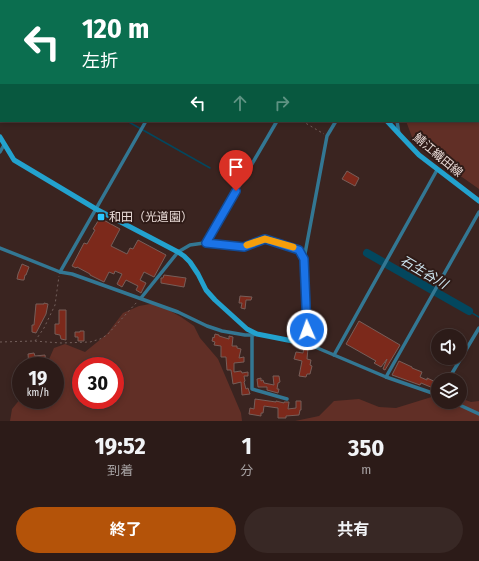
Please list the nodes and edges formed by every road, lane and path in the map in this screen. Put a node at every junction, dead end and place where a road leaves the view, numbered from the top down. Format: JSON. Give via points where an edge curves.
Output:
{"nodes":[{"id":1,"x":145,"y":122,"type":"edge"},
{"id":2,"x":276,"y":122,"type":"edge"},
{"id":3,"x":304,"y":122,"type":"edge"},
{"id":4,"x":335,"y":122,"type":"edge"},
{"id":5,"x":388,"y":122,"type":"edge"},
{"id":6,"x":397,"y":122,"type":"edge"},
{"id":7,"x":400,"y":135,"type":"junction"},
{"id":8,"x":328,"y":136,"type":"junction"},
{"id":9,"x":0,"y":137,"type":"edge"},
{"id":10,"x":4,"y":145,"type":"junction"},
{"id":11,"x":0,"y":152,"type":"edge"},
{"id":12,"x":437,"y":170,"type":"junction"},
{"id":13,"x":479,"y":201,"type":"edge"},
{"id":14,"x":96,"y":209,"type":"junction"},
{"id":15,"x":479,"y":212,"type":"edge"},
{"id":16,"x":206,"y":243,"type":"junction"},
{"id":17,"x":0,"y":248,"type":"edge"},
{"id":18,"x":178,"y":252,"type":"junction"},
{"id":19,"x":304,"y":259,"type":"junction"},
{"id":20,"x":60,"y":272,"type":"junction"},
{"id":21,"x":141,"y":298,"type":"junction"},
{"id":22,"x":479,"y":328,"type":"edge"},
{"id":23,"x":254,"y":335,"type":"junction"},
{"id":24,"x":34,"y":341,"type":"junction"},
{"id":25,"x":0,"y":342,"type":"edge"},
{"id":26,"x":308,"y":344,"type":"junction"},
{"id":27,"x":334,"y":355,"type":"junction"},
{"id":28,"x":452,"y":373,"type":"edge"},
{"id":29,"x":386,"y":377,"type":"junction"},
{"id":30,"x":431,"y":393,"type":"edge"},
{"id":31,"x":287,"y":399,"type":"dead end"},
{"id":32,"x":467,"y":408,"type":"edge"},
{"id":33,"x":479,"y":414,"type":"edge"}],
"edges":[{"from":1,"to":14,"type":"street"},
{"from":2,"to":16,"type":"street"},
{"from":3,"to":8,"type":"path"},
{"from":4,"to":8,"type":"street"},
{"from":5,"to":7,"type":"street","name":"鯖江織田線"},
{"from":6,"to":7,"type":"street"},
{"from":7,"to":12,"type":"street","name":"鯖江織田線"},
{"from":8,"to":19,"type":"street"},
{"from":9,"to":10,"type":"street"},
{"from":10,"to":11,"type":"street"},
{"from":10,"to":14,"type":"street","via":[[14,160]]},
{"from":12,"to":13,"type":"street","name":"鯖江織田線"},
{"from":12,"to":27,"type":"street"},
{"from":14,"to":18,"type":"street"},
{"from":14,"to":20,"type":"street"},
{"from":15,"to":29,"type":"street"},
{"from":16,"to":18,"type":"street","via":[[190,245]]},
{"from":16,"to":19,"type":"street","via":[[244,247],[265,239],[299,250]]},
{"from":17,"to":20,"type":"street"},
{"from":18,"to":21,"type":"street"},
{"from":18,"to":23,"type":"street","via":[[190,262],[206,290],[215,300]]},
{"from":19,"to":26,"type":"street"},
{"from":20,"to":21,"type":"street"},
{"from":20,"to":24,"type":"path","via":[[56,305]]},
{"from":21,"to":23,"type":"street","via":[[222,331]]},
{"from":21,"to":24,"type":"path","via":[[111,331],[100,339],[61,343]]},
{"from":22,"to":28,"type":"street"},
{"from":23,"to":26,"type":"street"},
{"from":23,"to":31,"type":"street","via":[[252,389]]},
{"from":24,"to":25,"type":"path"},
{"from":26,"to":27,"type":"street"},
{"from":27,"to":29,"type":"street"},
{"from":29,"to":30,"type":"street"},
{"from":32,"to":33,"type":"street"}]}
